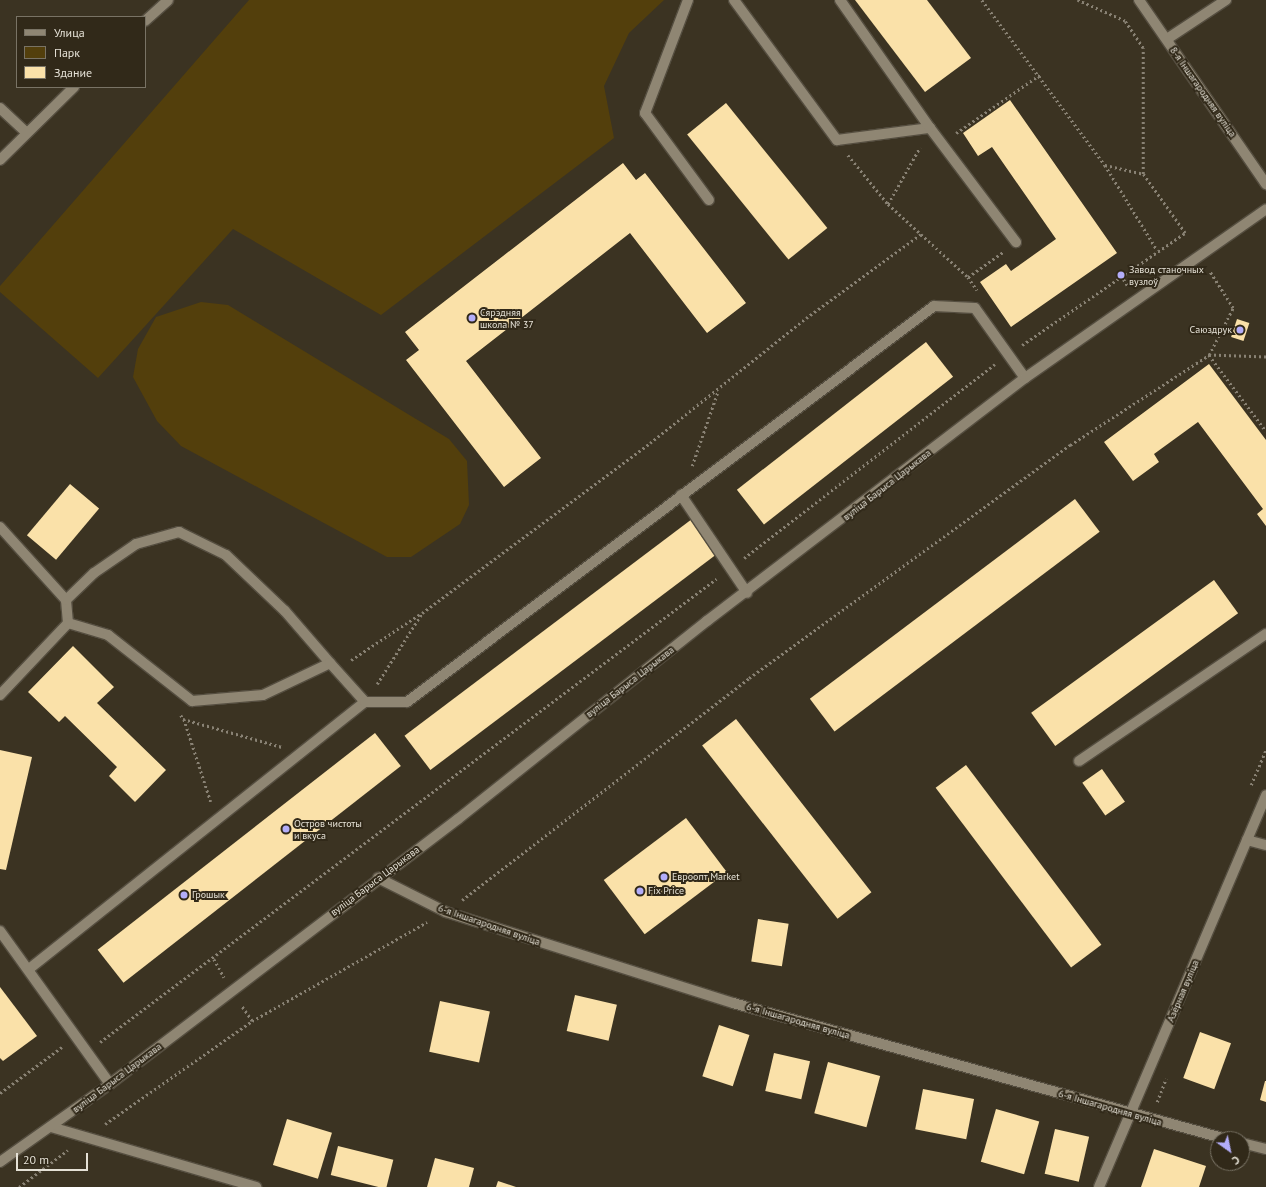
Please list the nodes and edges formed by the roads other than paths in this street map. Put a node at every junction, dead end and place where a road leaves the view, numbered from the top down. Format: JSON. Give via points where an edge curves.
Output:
{"nodes":[{"id":1,"x":168,"y":0,"type":"edge"},
{"id":2,"x":688,"y":0,"type":"edge"},
{"id":3,"x":734,"y":0,"type":"edge"},
{"id":4,"x":840,"y":0,"type":"edge"},
{"id":5,"x":1139,"y":0,"type":"edge"},
{"id":6,"x":1226,"y":0,"type":"edge"},
{"id":7,"x":146,"y":20,"type":"edge"},
{"id":8,"x":1167,"y":39,"type":"junction"},
{"id":9,"x":73,"y":88,"type":"edge"},
{"id":10,"x":0,"y":108,"type":"edge"},
{"id":11,"x":930,"y":128,"type":"junction"},
{"id":12,"x":26,"y":132,"type":"junction"},
{"id":13,"x":0,"y":160,"type":"edge"},
{"id":14,"x":1266,"y":184,"type":"edge"},
{"id":15,"x":709,"y":200,"type":"dead end"},
{"id":16,"x":1266,"y":210,"type":"edge"},
{"id":17,"x":1016,"y":242,"type":"road end"},
{"id":18,"x":1025,"y":378,"type":"junction"},
{"id":19,"x":681,"y":495,"type":"junction"},
{"id":20,"x":0,"y":528,"type":"edge"},
{"id":21,"x":747,"y":593,"type":"junction"},
{"id":22,"x":66,"y":600,"type":"junction"},
{"id":23,"x":68,"y":623,"type":"junction"},
{"id":24,"x":1266,"y":634,"type":"edge"},
{"id":25,"x":333,"y":667,"type":"junction"},
{"id":26,"x":0,"y":695,"type":"edge"},
{"id":27,"x":365,"y":702,"type":"junction"},
{"id":28,"x":1080,"y":761,"type":"dead end"},
{"id":29,"x":1266,"y":795,"type":"edge"},
{"id":30,"x":1247,"y":840,"type":"junction"},
{"id":31,"x":1266,"y":845,"type":"edge"},
{"id":32,"x":378,"y":878,"type":"junction"},
{"id":33,"x":0,"y":931,"type":"edge"},
{"id":34,"x":29,"y":969,"type":"junction"},
{"id":35,"x":110,"y":1084,"type":"junction"},
{"id":36,"x":1131,"y":1114,"type":"junction"},
{"id":37,"x":51,"y":1127,"type":"junction"},
{"id":38,"x":1210,"y":1135,"type":"edge"},
{"id":39,"x":1250,"y":1145,"type":"edge"},
{"id":40,"x":1266,"y":1149,"type":"edge"},
{"id":41,"x":0,"y":1162,"type":"edge"},
{"id":42,"x":256,"y":1187,"type":"edge"},
{"id":43,"x":1099,"y":1187,"type":"edge"}],
"edges":[{"from":1,"to":7,"type":"main road"},
{"from":2,"to":15,"type":"main road","via":[[645,113]]},
{"from":3,"to":11,"type":"main road","via":[[837,140]]},
{"from":4,"to":11,"type":"main road"},
{"from":5,"to":8,"type":"main road","name":"8-я Іншагародняя вуліца"},
{"from":6,"to":8,"type":"main road"},
{"from":8,"to":14,"type":"main road","name":"8-я Іншагародняя вуліца"},
{"from":9,"to":12,"type":"main road"},
{"from":10,"to":12,"type":"main road"},
{"from":11,"to":17,"type":"main road"},
{"from":12,"to":13,"type":"main road"},
{"from":16,"to":18,"type":"main road","name":"вуліца Барыса Царыкава"},
{"from":18,"to":19,"type":"main road","via":[[975,308],[934,306]]},
{"from":18,"to":21,"type":"main road","name":"вуліца Барыса Царыкава"},
{"from":19,"to":21,"type":"main road"},
{"from":19,"to":27,"type":"main road","via":[[407,702]]},
{"from":20,"to":22,"type":"main road"},
{"from":21,"to":32,"type":"main road","name":"вуліца Барыса Царыкава"},
{"from":22,"to":23,"type":"main road"},
{"from":22,"to":25,"type":"main road","via":[[94,574],[136,544],[179,532],[226,555],[285,611]]},
{"from":23,"to":25,"type":"main road","via":[[108,635],[192,701],[263,695]]},
{"from":23,"to":26,"type":"main road"},
{"from":24,"to":28,"type":"main road"},
{"from":25,"to":27,"type":"main road"},
{"from":27,"to":34,"type":"main road"},
{"from":29,"to":30,"type":"main road","name":"Азёрная вуліца"},
{"from":30,"to":31,"type":"main road"},
{"from":30,"to":36,"type":"main road","name":"Азёрная вуліца"},
{"from":32,"to":35,"type":"main road","name":"вуліца Барыса Царыкава"},
{"from":32,"to":36,"type":"main road","name":"6-я Іншагародняя вуліца","via":[[446,912],[733,1003]]},
{"from":33,"to":34,"type":"main road"},
{"from":34,"to":35,"type":"main road"},
{"from":35,"to":37,"type":"main road","name":"вуліца Барыса Царыкава"},
{"from":36,"to":38,"type":"main road","name":"6-я Іншагародняя вуліца"},
{"from":36,"to":43,"type":"main road","name":"Азёрная вуліца"},
{"from":37,"to":41,"type":"main road","name":"вуліца Барыса Царыкава"},
{"from":37,"to":42,"type":"main road"},
{"from":39,"to":40,"type":"main road"}]}
